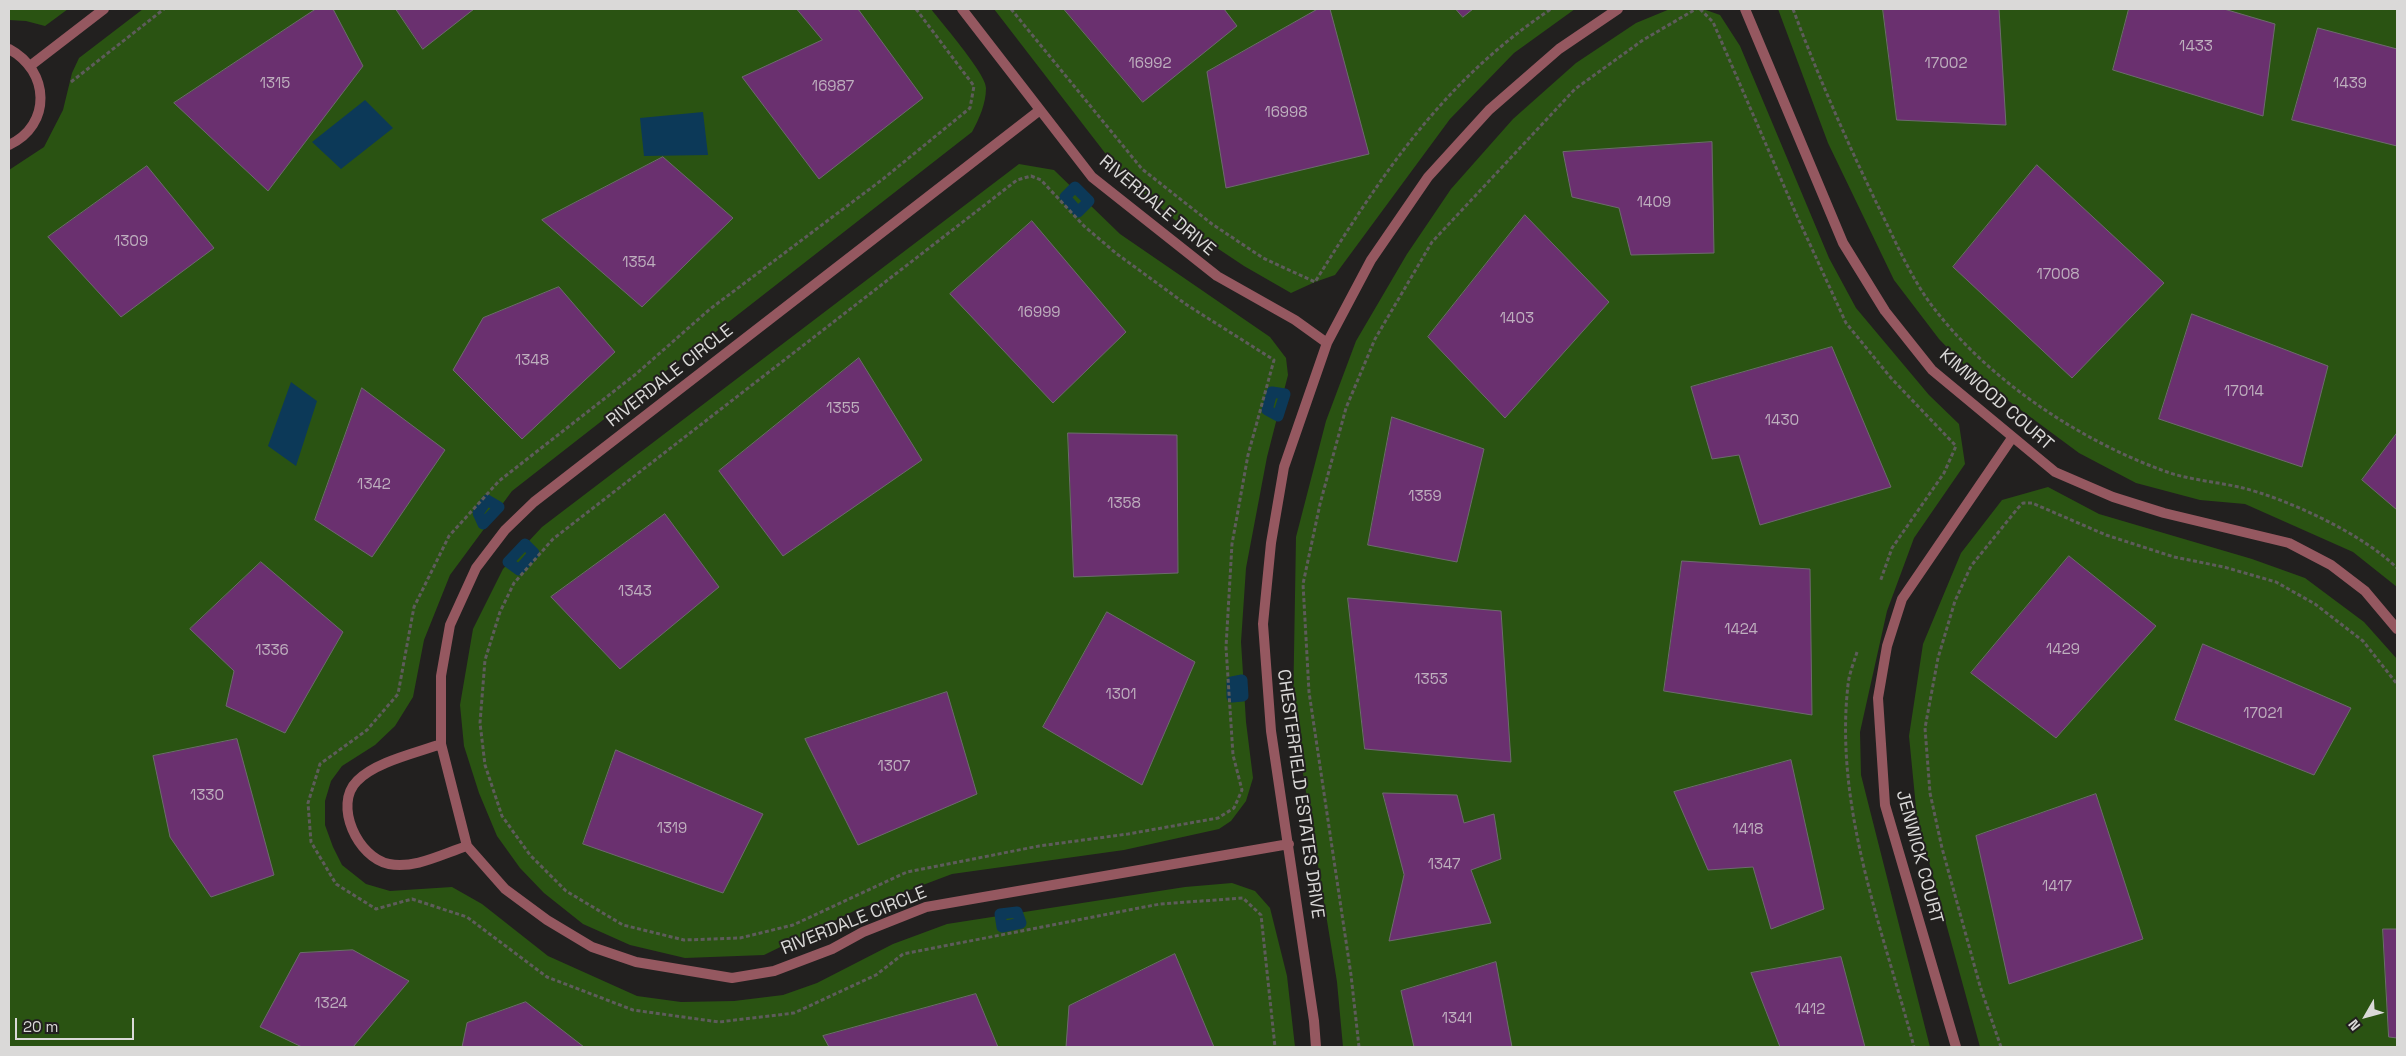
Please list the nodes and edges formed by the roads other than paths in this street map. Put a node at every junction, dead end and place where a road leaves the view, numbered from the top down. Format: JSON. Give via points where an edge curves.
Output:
{"nodes":[{"id":1,"x":104,"y":9,"type":"edge"},
{"id":2,"x":962,"y":9,"type":"edge"},
{"id":3,"x":1618,"y":9,"type":"edge"},
{"id":4,"x":1745,"y":9,"type":"edge"},
{"id":5,"x":9,"y":50,"type":"edge"},
{"id":6,"x":30,"y":66,"type":"junction"},
{"id":7,"x":1040,"y":110,"type":"junction"},
{"id":8,"x":9,"y":145,"type":"edge"},
{"id":9,"x":1328,"y":343,"type":"junction"},
{"id":10,"x":2012,"y":438,"type":"junction"},
{"id":11,"x":2397,"y":628,"type":"edge"},
{"id":12,"x":441,"y":744,"type":"junction"},
{"id":13,"x":1289,"y":844,"type":"junction"},
{"id":14,"x":467,"y":846,"type":"junction"},
{"id":15,"x":1316,"y":1047,"type":"edge"},
{"id":16,"x":1956,"y":1047,"type":"edge"}],
"edges":[{"from":1,"to":6,"type":"street"},
{"from":2,"to":7,"type":"street","name":"RIVERDALE DRIVE"},
{"from":3,"to":9,"type":"street","name":"CHESTERFIELD ESTATES DRIVE","via":[[1559,49],[1489,110],[1428,177],[1371,260]]},
{"from":4,"to":10,"type":"street","name":"KIMWOOD COURT","via":[[1843,243],[1885,311],[1932,370]]},
{"from":5,"to":6,"type":"street"},
{"from":6,"to":8,"type":"street","via":[[38,81],[41,97],[38,114],[31,129]]},
{"from":7,"to":9,"type":"street","name":"RIVERDALE DRIVE","via":[[1092,177],[1217,276],[1295,320]]},
{"from":7,"to":12,"type":"street","name":"RIVERDALE CIRCLE","via":[[534,502],[505,530],[476,568],[450,625],[441,676]]},
{"from":9,"to":13,"type":"street","name":"CHESTERFIELD ESTATES DRIVE","via":[[1284,467],[1271,543],[1263,624],[1271,731]]},
{"from":10,"to":11,"type":"street","name":"KIMWOOD COURT","via":[[2055,472],[2113,497],[2164,514],[2289,542],[2331,565],[2365,591]]},
{"from":10,"to":16,"type":"street","name":"JENWICK COURT","via":[[1902,599],[1886,646],[1878,698],[1885,805]]},
{"from":12,"to":14,"type":"street","name":"RIVERDALE CIRCLE"},
{"from":12,"to":14,"type":"street","via":[[369,771],[356,782],[348,797],[350,821],[370,856],[388,864],[410,865]]},
{"from":13,"to":14,"type":"street","name":"RIVERDALE CIRCLE","via":[[926,906],[863,932],[832,949],[774,971],[732,978],[636,962],[592,947],[505,889]]},
{"from":13,"to":15,"type":"street","name":"CHESTERFIELD ESTATES DRIVE"}]}
